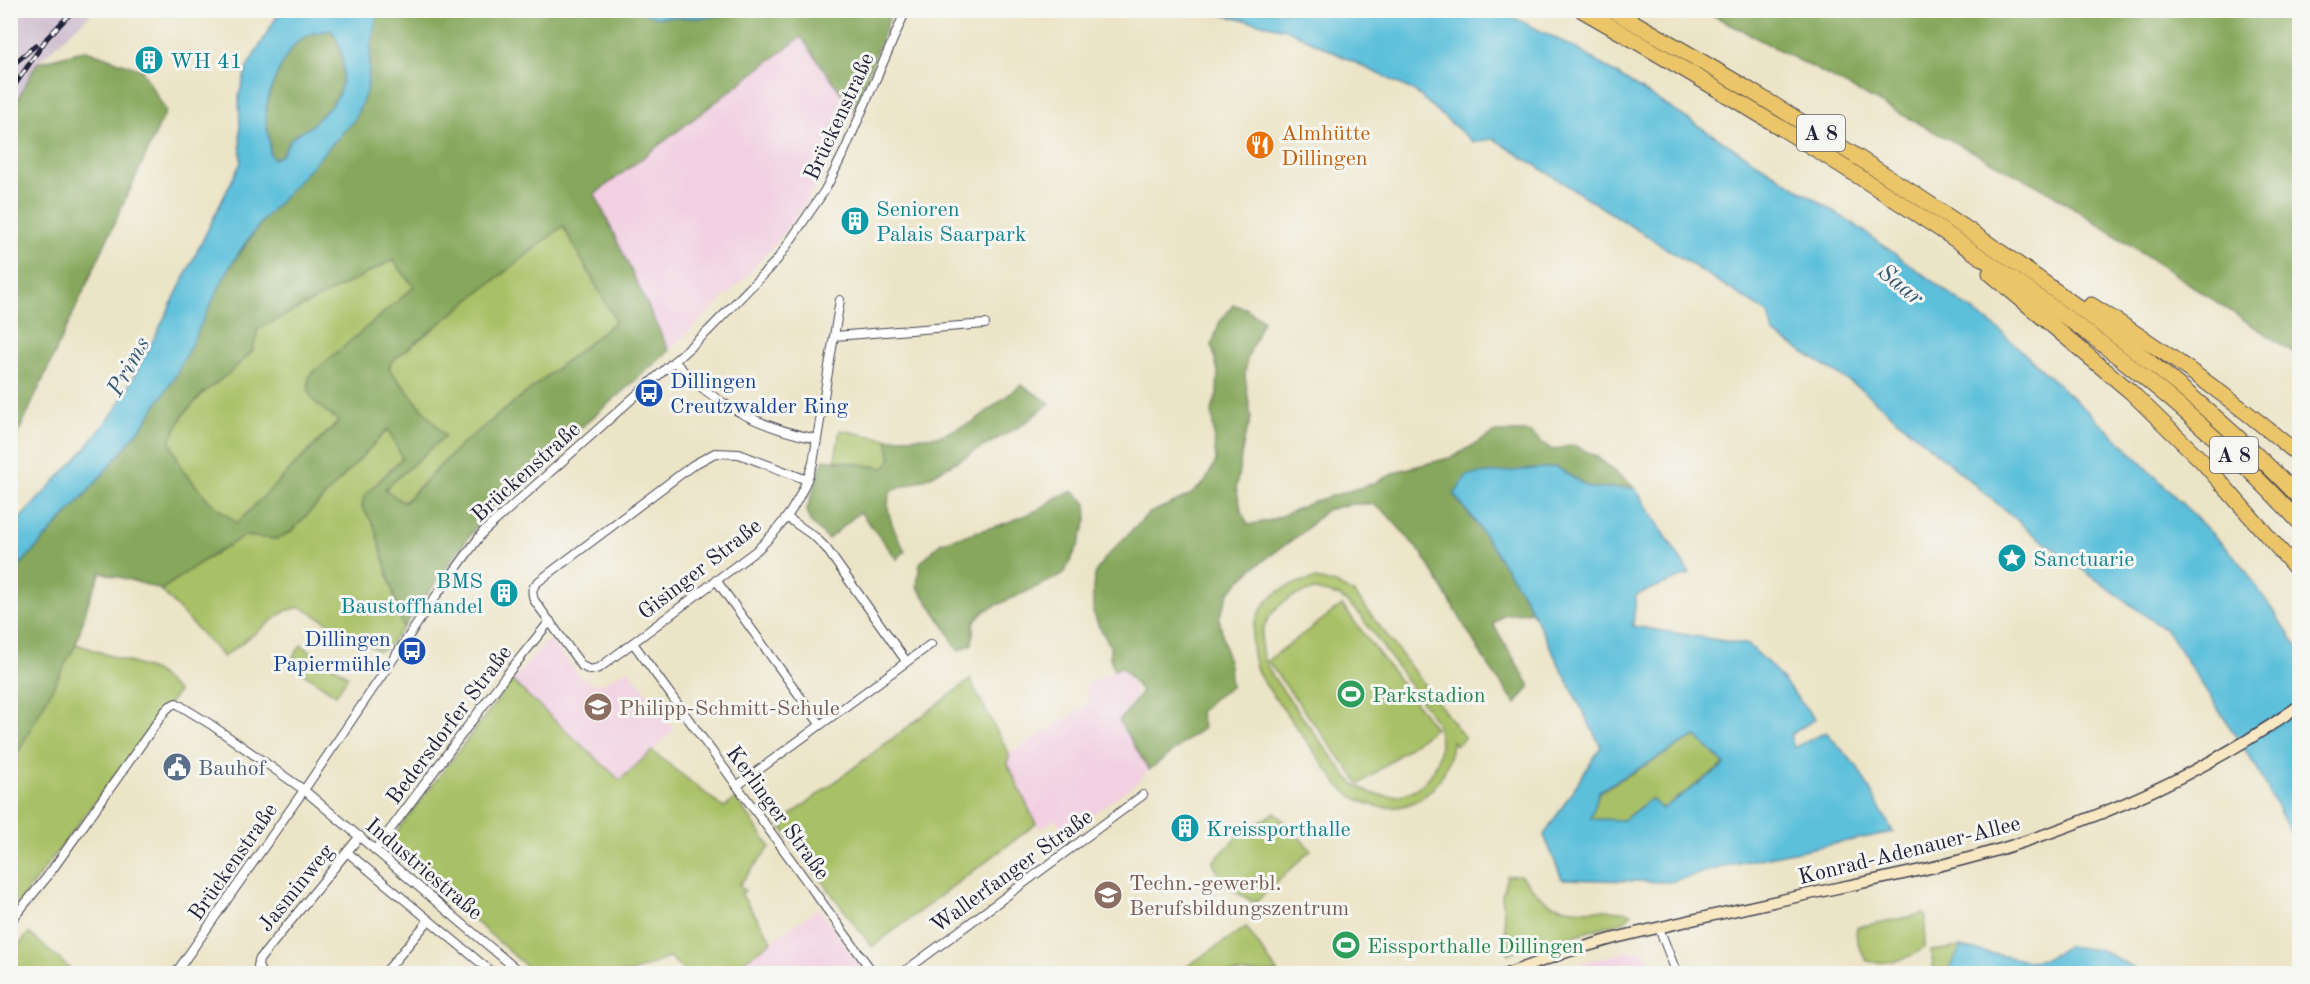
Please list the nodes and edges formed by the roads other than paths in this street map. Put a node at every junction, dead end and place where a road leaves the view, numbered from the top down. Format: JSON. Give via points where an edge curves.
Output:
{"nodes":[{"id":1,"x":906,"y":10,"type":"edge"},
{"id":2,"x":1582,"y":10,"type":"edge"},
{"id":3,"x":1612,"y":10,"type":"edge"},
{"id":4,"x":1958,"y":242,"type":"junction"},
{"id":5,"x":2023,"y":267,"type":"junction"},
{"id":6,"x":840,"y":300,"type":"dead end"},
{"id":7,"x":986,"y":324,"type":"dead end"},
{"id":8,"x":835,"y":336,"type":"junction"},
{"id":9,"x":674,"y":361,"type":"junction"},
{"id":10,"x":817,"y":439,"type":"junction"},
{"id":11,"x":2300,"y":456,"type":"edge"},
{"id":12,"x":807,"y":480,"type":"junction"},
{"id":13,"x":2300,"y":498,"type":"edge"},
{"id":14,"x":788,"y":518,"type":"junction"},
{"id":15,"x":2300,"y":523,"type":"edge"},
{"id":16,"x":2300,"y":573,"type":"edge"},
{"id":17,"x":716,"y":580,"type":"junction"},
{"id":18,"x":550,"y":621,"type":"junction"},
{"id":19,"x":633,"y":643,"type":"junction"},
{"id":20,"x":931,"y":644,"type":"dead end"},
{"id":21,"x":906,"y":661,"type":"junction"},
{"id":22,"x":2300,"y":705,"type":"edge"},
{"id":23,"x":820,"y":724,"type":"junction"},
{"id":24,"x":738,"y":785,"type":"junction"},
{"id":25,"x":304,"y":790,"type":"junction"},
{"id":26,"x":1143,"y":795,"type":"dead end"},
{"id":27,"x":360,"y":836,"type":"junction"},
{"id":28,"x":375,"y":850,"type":"junction"},
{"id":29,"x":347,"y":852,"type":"junction"},
{"id":30,"x":429,"y":920,"type":"junction"},
{"id":31,"x":10,"y":922,"type":"edge"},
{"id":32,"x":1659,"y":928,"type":"junction"},
{"id":33,"x":175,"y":974,"type":"edge"},
{"id":34,"x":262,"y":974,"type":"edge"},
{"id":35,"x":384,"y":974,"type":"edge"},
{"id":36,"x":494,"y":974,"type":"edge"},
{"id":37,"x":522,"y":974,"type":"edge"},
{"id":38,"x":874,"y":974,"type":"edge"},
{"id":39,"x":901,"y":974,"type":"edge"},
{"id":40,"x":1506,"y":974,"type":"edge"},
{"id":41,"x":1677,"y":974,"type":"edge"}],
"edges":[{"from":1,"to":9,"type":"street","name":"Brückenstraße","via":[[845,150],[811,213],[751,289]]},
{"from":2,"to":4,"type":"highway","number":"A 8","via":[[1784,129]]},
{"from":3,"to":5,"type":"highway","number":"A 8","via":[[1803,122]]},
{"from":4,"to":15,"type":"highway","number":"A 8","via":[[2148,379],[2214,436]]},
{"from":4,"to":16,"type":"highway","via":[[2006,288],[2131,392],[2202,461]]},
{"from":5,"to":11,"type":"highway","via":[[2125,325],[2257,420]]},
{"from":5,"to":13,"type":"highway","number":"A 8","via":[[2171,378]]},
{"from":6,"to":8,"type":"street","name":"Gisinger Straße"},
{"from":7,"to":8,"type":"street"},
{"from":8,"to":10,"type":"street","name":"Gisinger Straße"},
{"from":9,"to":10,"type":"street","via":[[696,384],[729,407],[774,428]]},
{"from":9,"to":25,"type":"street","name":"Brückenstraße","via":[[483,532]]},
{"from":10,"to":12,"type":"street","name":"Gisinger Straße"},
{"from":12,"to":14,"type":"street","name":"Gisinger Straße"},
{"from":12,"to":18,"type":"street","via":[[739,454],[716,453],[707,457],[533,586],[534,600]]},
{"from":14,"to":17,"type":"street","name":"Gisinger Straße","via":[[757,550]]},
{"from":14,"to":21,"type":"street","via":[[826,548]]},
{"from":17,"to":19,"type":"street","name":"Gisinger Straße"},
{"from":17,"to":23,"type":"street"},
{"from":18,"to":19,"type":"street","name":"Gisinger Straße","via":[[582,666],[590,670],[599,668]]},
{"from":18,"to":28,"type":"street","name":"Bedersdorfer Straße"},
{"from":19,"to":24,"type":"street","name":"Kerlinger Straße"},
{"from":20,"to":21,"type":"street"},
{"from":21,"to":23,"type":"street"},
{"from":22,"to":32,"type":"street","name":"Konrad-Adenauer-Allee","via":[[2188,772],[2114,807],[2021,843],[1935,867]]},
{"from":23,"to":24,"type":"street"},
{"from":24,"to":38,"type":"street","name":"Kerlinger Straße"},
{"from":25,"to":27,"type":"street","name":"Industriestraße"},
{"from":25,"to":31,"type":"street","name":"Industriestraße","via":[[210,724],[176,703],[170,705],[47,877]]},
{"from":25,"to":33,"type":"street","name":"Brückenstraße"},
{"from":26,"to":39,"type":"street","name":"Wallerfanger Straße"},
{"from":27,"to":28,"type":"street","name":"Industriestraße"},
{"from":27,"to":29,"type":"street","name":"Jasminweg"},
{"from":28,"to":37,"type":"street","name":"Industriestraße"},
{"from":29,"to":30,"type":"street"},
{"from":29,"to":34,"type":"street","name":"Jasminweg","via":[[259,960]]},
{"from":30,"to":35,"type":"street"},
{"from":30,"to":36,"type":"street"},
{"from":32,"to":40,"type":"street","name":"Konrad-Adenauer-Allee","via":[[1569,951]]},
{"from":32,"to":41,"type":"street"}]}
